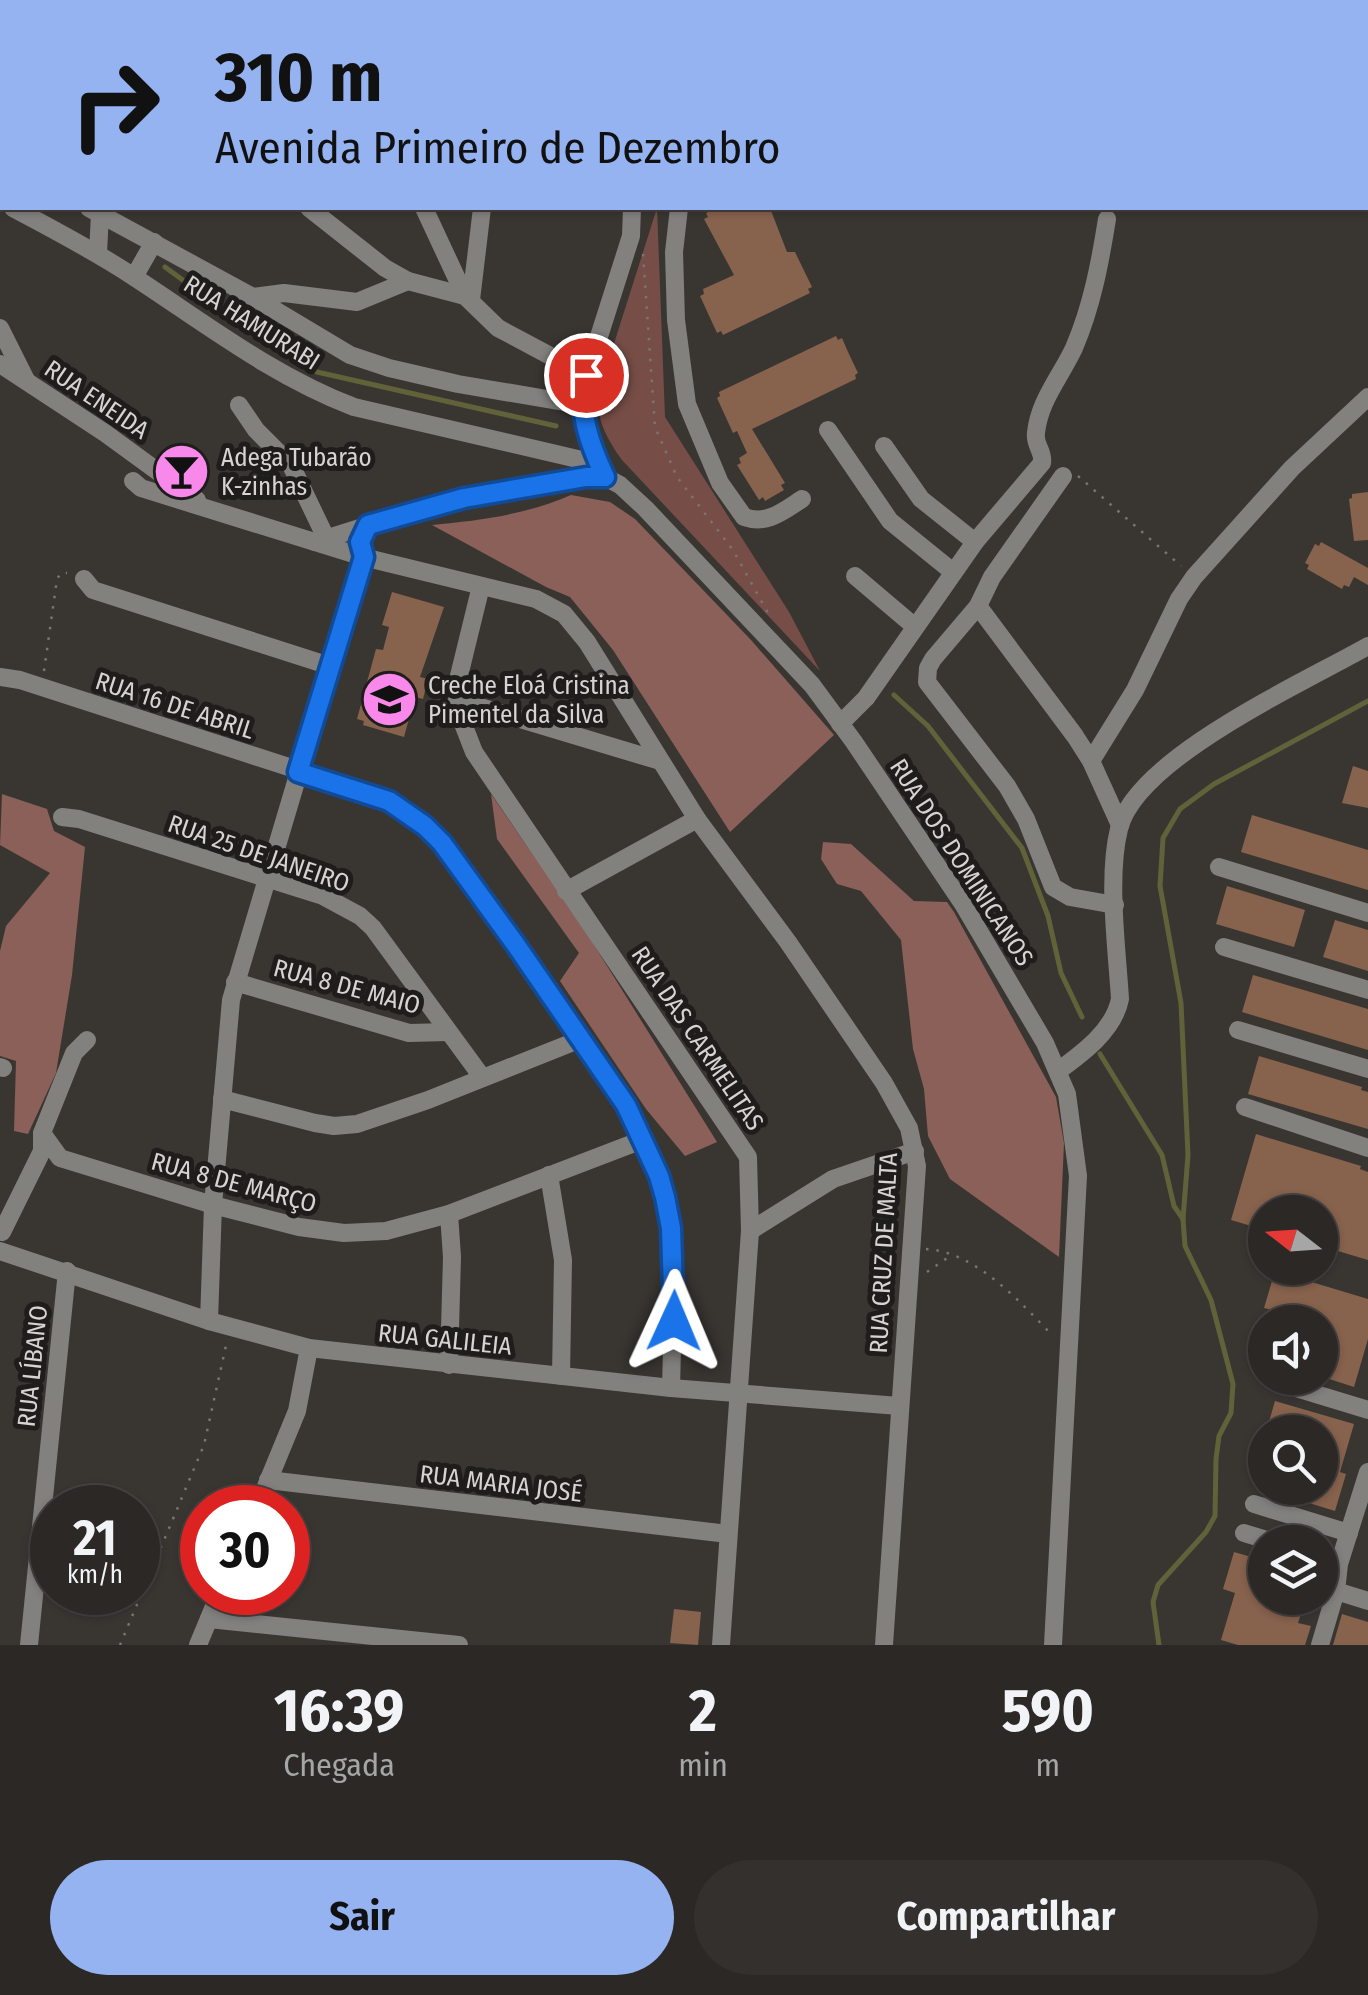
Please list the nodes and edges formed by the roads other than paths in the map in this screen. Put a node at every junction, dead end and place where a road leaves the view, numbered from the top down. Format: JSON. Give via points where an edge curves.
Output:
{"nodes":[{"id":1,"x":17,"y":210,"type":"edge"},
{"id":2,"x":312,"y":210,"type":"edge"},
{"id":3,"x":425,"y":210,"type":"edge"},
{"id":4,"x":482,"y":210,"type":"edge"},
{"id":5,"x":632,"y":210,"type":"edge"},
{"id":6,"x":679,"y":210,"type":"edge"},
{"id":7,"x":94,"y":211,"type":"edge"},
{"id":8,"x":1106,"y":219,"type":"dead end"},
{"id":9,"x":154,"y":242,"type":"junction"},
{"id":10,"x":98,"y":253,"type":"junction"},
{"id":11,"x":134,"y":276,"type":"junction"},
{"id":12,"x":408,"y":281,"type":"junction"},
{"id":13,"x":253,"y":297,"type":"junction"},
{"id":14,"x":468,"y":298,"type":"junction"},
{"id":15,"x":0,"y":328,"type":"edge"},
{"id":16,"x":0,"y":364,"type":"edge"},
{"id":17,"x":586,"y":375,"type":"junction"},
{"id":18,"x":26,"y":380,"type":"junction"},
{"id":19,"x":1368,"y":396,"type":"edge"},
{"id":20,"x":239,"y":405,"type":"dead end"},
{"id":21,"x":582,"y":405,"type":"junction"},
{"id":22,"x":828,"y":430,"type":"dead end"},
{"id":23,"x":884,"y":446,"type":"dead end"},
{"id":24,"x":602,"y":471,"type":"junction"},
{"id":25,"x":1063,"y":476,"type":"road end"},
{"id":26,"x":133,"y":481,"type":"dead end"},
{"id":27,"x":802,"y":500,"type":"dead end"},
{"id":28,"x":214,"y":510,"type":"junction"},
{"id":29,"x":368,"y":525,"type":"junction"},
{"id":30,"x":320,"y":540,"type":"junction"},
{"id":31,"x":975,"y":542,"type":"junction"},
{"id":32,"x":364,"y":557,"type":"junction"},
{"id":33,"x":953,"y":572,"type":"junction"},
{"id":34,"x":855,"y":576,"type":"dead end"},
{"id":35,"x":84,"y":579,"type":"road end"},
{"id":36,"x":481,"y":586,"type":"junction"},
{"id":37,"x":978,"y":606,"type":"junction"},
{"id":38,"x":914,"y":626,"type":"junction"},
{"id":39,"x":1368,"y":646,"type":"edge"},
{"id":40,"x":330,"y":666,"type":"junction"},
{"id":41,"x":0,"y":677,"type":"edge"},
{"id":42,"x":457,"y":700,"type":"junction"},
{"id":43,"x":840,"y":724,"type":"junction"},
{"id":44,"x":660,"y":761,"type":"junction"},
{"id":45,"x":1091,"y":761,"type":"junction"},
{"id":46,"x":298,"y":772,"type":"junction"},
{"id":47,"x":62,"y":818,"type":"dead end"},
{"id":48,"x":697,"y":820,"type":"junction"},
{"id":49,"x":1120,"y":824,"type":"junction"},
{"id":50,"x":1219,"y":866,"type":"dead end"},
{"id":51,"x":266,"y":878,"type":"junction"},
{"id":52,"x":566,"y":891,"type":"junction"},
{"id":53,"x":1115,"y":905,"type":"junction"},
{"id":54,"x":1368,"y":913,"type":"edge"},
{"id":55,"x":1224,"y":947,"type":"dead end"},
{"id":56,"x":234,"y":982,"type":"junction"},
{"id":57,"x":1368,"y":990,"type":"edge"},
{"id":58,"x":1238,"y":1030,"type":"dead end"},
{"id":59,"x":448,"y":1032,"type":"junction"},
{"id":60,"x":581,"y":1039,"type":"junction"},
{"id":61,"x":87,"y":1040,"type":"dead end"},
{"id":62,"x":1368,"y":1069,"type":"edge"},
{"id":63,"x":1058,"y":1070,"type":"junction"},
{"id":64,"x":482,"y":1077,"type":"junction"},
{"id":65,"x":222,"y":1098,"type":"junction"},
{"id":66,"x":1244,"y":1107,"type":"dead end"},
{"id":67,"x":42,"y":1132,"type":"junction"},
{"id":68,"x":642,"y":1140,"type":"junction"},
{"id":69,"x":1368,"y":1148,"type":"edge"},
{"id":70,"x":915,"y":1151,"type":"junction"},
{"id":71,"x":549,"y":1175,"type":"junction"},
{"id":72,"x":214,"y":1205,"type":"junction"},
{"id":73,"x":449,"y":1214,"type":"junction"},
{"id":74,"x":750,"y":1231,"type":"junction"},
{"id":75,"x":1,"y":1242,"type":"edge"},
{"id":76,"x":67,"y":1271,"type":"junction"},
{"id":77,"x":209,"y":1321,"type":"junction"},
{"id":78,"x":309,"y":1348,"type":"junction"},
{"id":79,"x":448,"y":1365,"type":"junction"},
{"id":80,"x":560,"y":1376,"type":"junction"},
{"id":81,"x":671,"y":1388,"type":"junction"},
{"id":82,"x":737,"y":1394,"type":"junction"},
{"id":83,"x":1319,"y":1395,"type":"edge"},
{"id":84,"x":900,"y":1406,"type":"junction"},
{"id":85,"x":1368,"y":1410,"type":"edge"},
{"id":86,"x":1368,"y":1472,"type":"edge"},
{"id":87,"x":268,"y":1480,"type":"junction"},
{"id":88,"x":266,"y":1485,"type":"edge"},
{"id":89,"x":1257,"y":1505,"type":"edge"},
{"id":90,"x":1244,"y":1533,"type":"dead end"},
{"id":91,"x":1349,"y":1533,"type":"junction"},
{"id":92,"x":728,"y":1534,"type":"junction"},
{"id":93,"x":1248,"y":1534,"type":"edge"},
{"id":94,"x":1339,"y":1564,"type":"joint"},
{"id":95,"x":1338,"y":1573,"type":"edge"},
{"id":96,"x":1338,"y":1591,"type":"edge"},
{"id":97,"x":1368,"y":1601,"type":"edge"},
{"id":98,"x":211,"y":1615,"type":"edge"},
{"id":99,"x":1329,"y":1615,"type":"edge"},
{"id":100,"x":209,"y":1619,"type":"junction"},
{"id":101,"x":29,"y":1645,"type":"edge"},
{"id":102,"x":198,"y":1645,"type":"edge"},
{"id":103,"x":459,"y":1645,"type":"edge"},
{"id":104,"x":721,"y":1645,"type":"edge"},
{"id":105,"x":884,"y":1645,"type":"edge"},
{"id":106,"x":1053,"y":1645,"type":"edge"},
{"id":107,"x":1320,"y":1645,"type":"edge"}],
"edges":[{"from":1,"to":10,"type":"street","name":"RUA HAMURABI"},
{"from":2,"to":12,"type":"street"},
{"from":3,"to":14,"type":"street"},
{"from":4,"to":14,"type":"street"},
{"from":5,"to":17,"type":"street","via":[[630,236]]},
{"from":6,"to":27,"type":"street","via":[[676,320],[690,413],[720,483],[744,516],[772,518]]},
{"from":7,"to":9,"type":"street","name":"RUA HAMURABI"},
{"from":7,"to":10,"type":"street"},
{"from":8,"to":31,"type":"street","via":[[1091,300],[1036,431],[1042,463]]},
{"from":9,"to":11,"type":"street"},
{"from":9,"to":13,"type":"street","name":"RUA HAMURABI"},
{"from":10,"to":11,"type":"street","name":"RUA HAMURABI"},
{"from":11,"to":24,"type":"street","name":"RUA HAMURABI","via":[[266,366],[329,398]]},
{"from":12,"to":13,"type":"street","via":[[357,302],[284,292]]},
{"from":12,"to":14,"type":"street"},
{"from":13,"to":21,"type":"street","name":"RUA HAMURABI","via":[[350,355],[388,368]]},
{"from":14,"to":17,"type":"street","via":[[498,328]]},
{"from":15,"to":18,"type":"street"},
{"from":16,"to":18,"type":"street","name":"RUA ENEIDA"},
{"from":17,"to":21,"type":"street"},
{"from":18,"to":28,"type":"street","name":"RUA ENEIDA"},
{"from":19,"to":45,"type":"street","via":[[1194,576]]},
{"from":20,"to":30,"type":"street","via":[[291,465]]},
{"from":21,"to":24,"type":"street"},
{"from":22,"to":33,"type":"street","via":[[890,521]]},
{"from":23,"to":31,"type":"street","via":[[921,499]]},
{"from":24,"to":29,"type":"street"},
{"from":24,"to":43,"type":"street","name":"RUA DOS DOMINICANOS","via":[[658,521]]},
{"from":25,"to":37,"type":"street"},
{"from":26,"to":28,"type":"street","name":"RUA CRUZ DE MALTA"},
{"from":28,"to":30,"type":"street","name":"RUA CRUZ DE MALTA"},
{"from":29,"to":30,"type":"street"},
{"from":29,"to":32,"type":"street","via":[[360,542]]},
{"from":30,"to":32,"type":"street","name":"RUA CRUZ DE MALTA"},
{"from":31,"to":33,"type":"street"},
{"from":32,"to":36,"type":"street","name":"RUA CRUZ DE MALTA"},
{"from":32,"to":40,"type":"street"},
{"from":33,"to":38,"type":"street"},
{"from":34,"to":38,"type":"street"},
{"from":35,"to":40,"type":"street","via":[[92,590]]},
{"from":36,"to":42,"type":"street","via":[[459,666]]},
{"from":36,"to":44,"type":"street","name":"RUA CRUZ DE MALTA","via":[[536,599],[576,625]]},
{"from":37,"to":45,"type":"street"},
{"from":37,"to":53,"type":"street","via":[[933,659],[929,688],[1007,786],[1053,887]]},
{"from":38,"to":43,"type":"street","via":[[866,698]]},
{"from":39,"to":49,"type":"street","via":[[1194,744],[1158,772]]},
{"from":40,"to":46,"type":"street"},
{"from":41,"to":46,"type":"street","name":"RUA 16 DE ABRIL"},
{"from":42,"to":44,"type":"street"},
{"from":42,"to":52,"type":"street","name":"RUA DAS CARMELITAS","via":[[474,752]]},
{"from":43,"to":63,"type":"street","name":"RUA DOS DOMINICANOS","via":[[963,904]]},
{"from":44,"to":48,"type":"street","name":"RUA CRUZ DE MALTA"},
{"from":45,"to":49,"type":"street"},
{"from":46,"to":51,"type":"street"},
{"from":46,"to":60,"type":"street","name":"RUA 16 DE ABRIL","via":[[389,801],[425,826]]},
{"from":47,"to":51,"type":"street","name":"RUA 25 DE JANEIRO"},
{"from":48,"to":52,"type":"street"},
{"from":48,"to":70,"type":"street","name":"RUA CRUZ DE MALTA","via":[[884,1083]]},
{"from":49,"to":53,"type":"street"},
{"from":50,"to":54,"type":"street"},
{"from":51,"to":56,"type":"street"},
{"from":51,"to":59,"type":"street","name":"RUA 25 DE JANEIRO","via":[[360,916]]},
{"from":52,"to":74,"type":"street","name":"RUA DAS CARMELITAS","via":[[748,1157]]},
{"from":53,"to":63,"type":"street","via":[[1117,1013]]},
{"from":55,"to":57,"type":"street"},
{"from":56,"to":59,"type":"street","name":"RUA 8 DE MAIO","via":[[409,1033]]},
{"from":56,"to":65,"type":"street"},
{"from":58,"to":62,"type":"street"},
{"from":59,"to":64,"type":"street","name":"RUA 25 DE JANEIRO"},
{"from":60,"to":64,"type":"street"},
{"from":60,"to":68,"type":"street","name":"RUA 16 DE ABRIL"},
{"from":61,"to":67,"type":"street","via":[[74,1053]]},
{"from":63,"to":106,"type":"street","name":"RUA DOS DOMINICANOS","via":[[1078,1156]]},
{"from":64,"to":65,"type":"street","via":[[387,1115],[334,1126]]},
{"from":65,"to":72,"type":"street"},
{"from":66,"to":69,"type":"street"},
{"from":67,"to":72,"type":"street","name":"RUA 8 DE MARÇO","via":[[60,1158]]},
{"from":67,"to":75,"type":"street","via":[[42,1151]]},
{"from":68,"to":71,"type":"street","name":"RUA 8 DE MARÇO"},
{"from":68,"to":81,"type":"street","name":"RUA 16 DE ABRIL","via":[[671,1228]]},
{"from":70,"to":74,"type":"street","via":[[833,1179]]},
{"from":70,"to":84,"type":"street","name":"RUA CRUZ DE MALTA"},
{"from":71,"to":73,"type":"street","name":"RUA 8 DE MARÇO"},
{"from":71,"to":80,"type":"street","via":[[563,1260]]},
{"from":72,"to":73,"type":"street","name":"RUA 8 DE MARÇO","via":[[344,1233],[386,1231]]},
{"from":72,"to":77,"type":"street"},
{"from":73,"to":79,"type":"street"},
{"from":74,"to":82,"type":"street","name":"RUA DAS CARMELITAS"},
{"from":75,"to":76,"type":"street","name":"RUA GALILEIA"},
{"from":76,"to":77,"type":"street","name":"RUA GALILEIA"},
{"from":76,"to":101,"type":"street","name":"RUA LÍBANO"},
{"from":77,"to":78,"type":"street","name":"RUA GALILEIA"},
{"from":78,"to":79,"type":"street","name":"RUA GALILEIA"},
{"from":78,"to":87,"type":"street","via":[[297,1412]]},
{"from":79,"to":80,"type":"street","name":"RUA GALILEIA"},
{"from":80,"to":81,"type":"street","name":"RUA GALILEIA"},
{"from":81,"to":82,"type":"street","name":"RUA GALILEIA"},
{"from":82,"to":84,"type":"street","name":"RUA GALILEIA"},
{"from":82,"to":92,"type":"street","name":"RUA DAS CARMELITAS"},
{"from":83,"to":85,"type":"street"},
{"from":84,"to":105,"type":"street","name":"RUA CRUZ DE MALTA"},
{"from":86,"to":91,"type":"street"},
{"from":87,"to":88,"type":"street"},
{"from":87,"to":92,"type":"street","name":"RUA MARIA JOSÉ"},
{"from":89,"to":91,"type":"street"},
{"from":90,"to":93,"type":"street"},
{"from":91,"to":94,"type":"street"},
{"from":92,"to":104,"type":"street","name":"RUA DAS CARMELITAS"},
{"from":94,"to":95,"type":"street"},
{"from":96,"to":97,"type":"street"},
{"from":98,"to":100,"type":"street"},
{"from":99,"to":107,"type":"street"},
{"from":100,"to":102,"type":"street"},
{"from":100,"to":103,"type":"street"}]}
